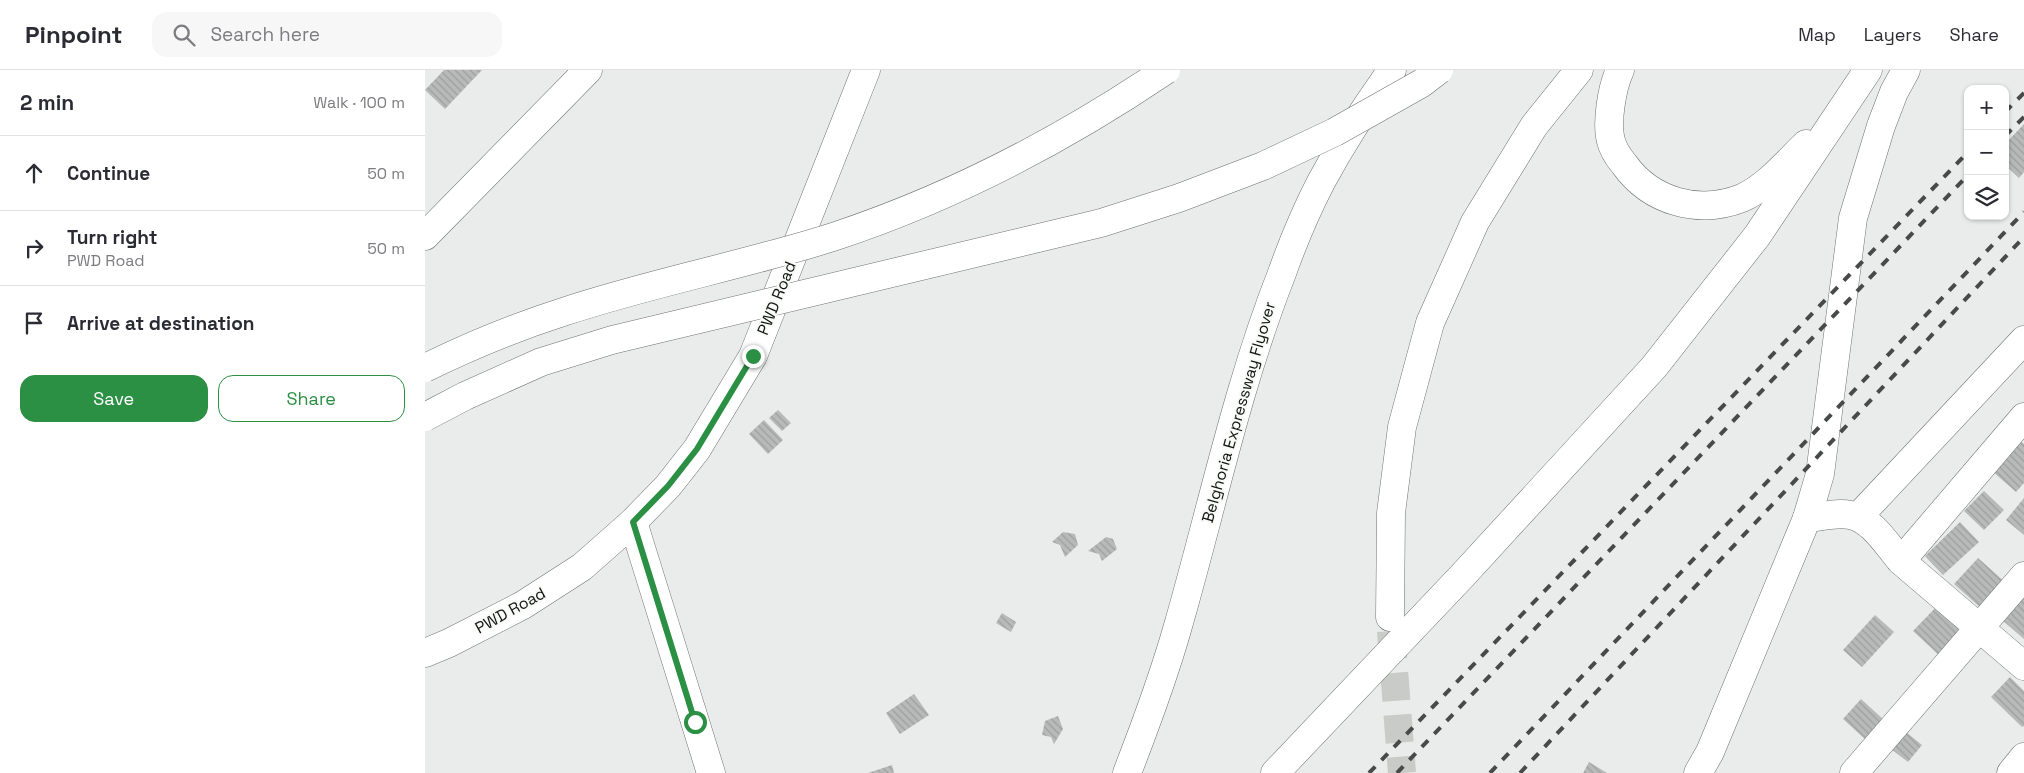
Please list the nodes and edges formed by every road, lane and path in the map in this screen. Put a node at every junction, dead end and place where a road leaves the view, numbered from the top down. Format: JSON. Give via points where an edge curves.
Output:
{"nodes":[{"id":1,"x":588,"y":70,"type":"edge"},
{"id":2,"x":866,"y":70,"type":"edge"},
{"id":3,"x":1167,"y":70,"type":"edge"},
{"id":4,"x":1392,"y":70,"type":"edge"},
{"id":5,"x":1439,"y":70,"type":"edge"},
{"id":6,"x":1579,"y":70,"type":"edge"},
{"id":7,"x":1620,"y":70,"type":"edge"},
{"id":8,"x":1906,"y":70,"type":"edge"},
{"id":9,"x":1865,"y":77,"type":"edge"},
{"id":10,"x":425,"y":236,"type":"edge"},
{"id":11,"x":2024,"y":340,"type":"edge"},
{"id":12,"x":425,"y":368,"type":"edge"},
{"id":13,"x":425,"y":417,"type":"edge"},
{"id":14,"x":2024,"y":417,"type":"edge"},
{"id":15,"x":1858,"y":517,"type":"junction"},
{"id":16,"x":1807,"y":518,"type":"junction"},
{"id":17,"x":633,"y":522,"type":"junction"},
{"id":18,"x":1901,"y":561,"type":"junction"},
{"id":19,"x":2024,"y":576,"type":"edge"},
{"id":20,"x":1390,"y":617,"type":"tunnel mouth"},
{"id":21,"x":1979,"y":628,"type":"junction"},
{"id":22,"x":425,"y":653,"type":"edge"},
{"id":23,"x":2024,"y":666,"type":"edge"},
{"id":24,"x":2024,"y":758,"type":"edge"},
{"id":25,"x":711,"y":773,"type":"edge"},
{"id":26,"x":1127,"y":773,"type":"edge"},
{"id":27,"x":1275,"y":773,"type":"edge"},
{"id":28,"x":1698,"y":773,"type":"edge"},
{"id":29,"x":1854,"y":773,"type":"edge"},
{"id":30,"x":2011,"y":773,"type":"edge"}],
"edges":[{"from":1,"to":10,"type":"main road"},
{"from":2,"to":17,"type":"main road","name":"PWD Road","via":[[753,356],[697,449],[668,486]]},
{"from":3,"to":12,"type":"main road","bridge":true,"via":[[1082,123],[938,198],[834,236],[565,311],[496,336]]},
{"from":4,"to":26,"type":"main road","name":"Belghoria Expressway Flyover","via":[[1367,104],[1321,183],[1291,247],[1263,320],[1234,414],[1178,627],[1154,704]]},
{"from":5,"to":13,"type":"main road","bridge":true,"via":[[1335,132],[1263,166],[1179,198],[1101,222],[612,340],[541,362]]},
{"from":6,"to":20,"type":"main road","via":[[1534,126],[1475,222],[1430,323],[1402,428],[1391,512]]},
{"from":7,"to":9,"type":"main road","via":[[1612,94],[1611,113],[1611,140],[1619,158],[1630,173],[1658,194],[1674,201],[1709,206],[1727,203],[1759,189],[1806,144]]},
{"from":8,"to":16,"type":"main road","via":[[1881,126],[1853,218],[1820,474]]},
{"from":9,"to":27,"type":"main road","via":[[1757,236],[1654,367]]},
{"from":11,"to":15,"type":"main road"},
{"from":14,"to":18,"type":"main road"},
{"from":15,"to":16,"type":"main road","via":[[1840,514]]},
{"from":15,"to":18,"type":"main road"},
{"from":16,"to":28,"type":"main road","via":[[1710,752]]},
{"from":17,"to":22,"type":"main road","name":"PWD Road","via":[[582,567],[530,600]]},
{"from":17,"to":25,"type":"main road"},
{"from":18,"to":21,"type":"main road"},
{"from":19,"to":21,"type":"main road"},
{"from":21,"to":23,"type":"main road"},
{"from":21,"to":29,"type":"main road"},
{"from":24,"to":30,"type":"main road"}]}
